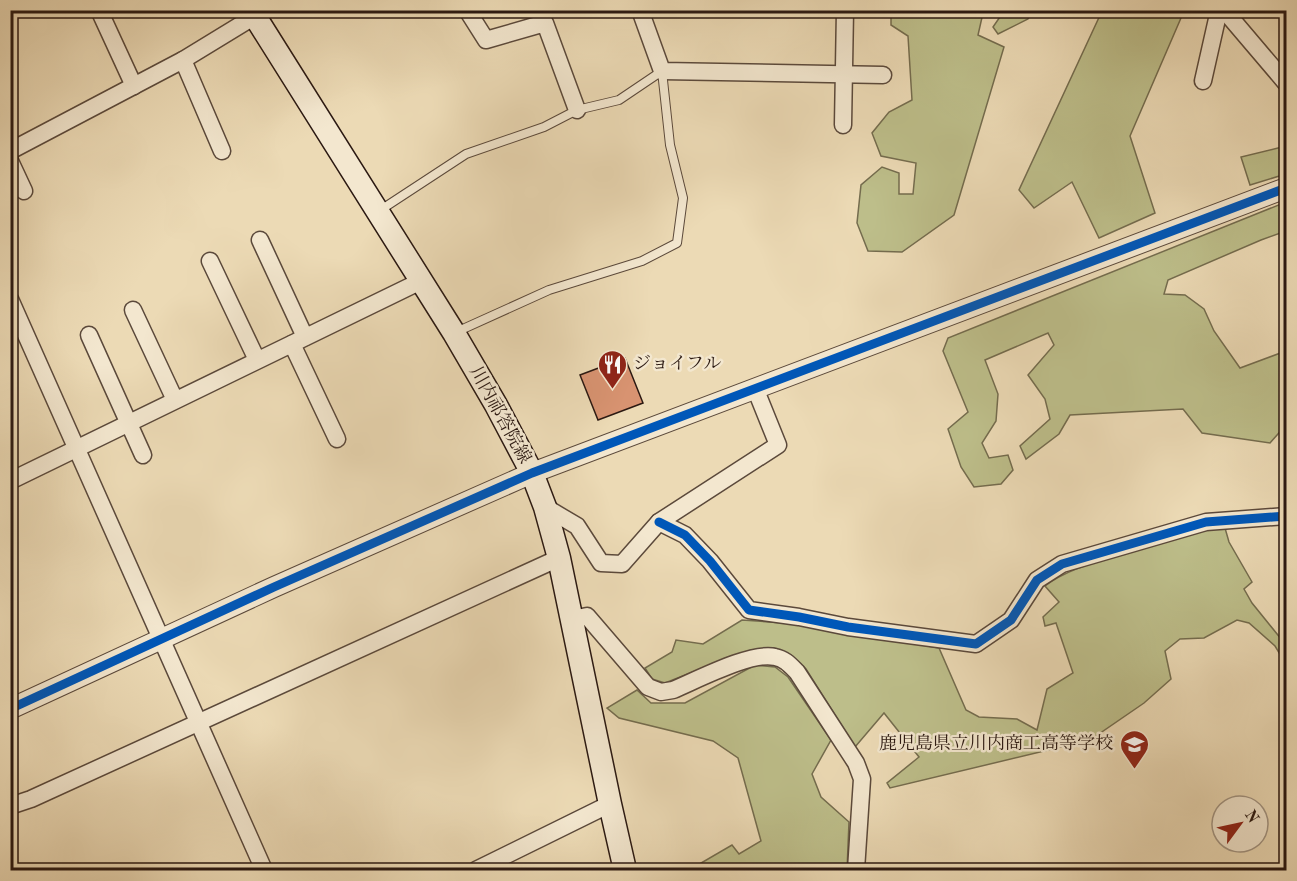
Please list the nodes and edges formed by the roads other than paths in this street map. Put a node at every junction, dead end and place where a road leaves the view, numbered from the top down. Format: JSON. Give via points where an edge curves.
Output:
{"nodes":[{"id":1,"x":99,"y":10,"type":"edge"},
{"id":2,"x":467,"y":10,"type":"edge"},
{"id":3,"x":640,"y":10,"type":"edge"},
{"id":4,"x":845,"y":10,"type":"edge"},
{"id":5,"x":1219,"y":10,"type":"edge"},
{"id":6,"x":1224,"y":10,"type":"edge"},
{"id":7,"x":253,"y":14,"type":"edge"},
{"id":8,"x":183,"y":60,"type":"junction"},
{"id":9,"x":1281,"y":64,"type":"edge"},
{"id":10,"x":662,"y":71,"type":"junction"},
{"id":11,"x":844,"y":74,"type":"junction"},
{"id":12,"x":883,"y":75,"type":"dead end"},
{"id":13,"x":1203,"y":81,"type":"dead end"},
{"id":14,"x":1287,"y":83,"type":"edge"},
{"id":15,"x":134,"y":86,"type":"junction"},
{"id":16,"x":577,"y":110,"type":"junction"},
{"id":17,"x":843,"y":125,"type":"dead end"},
{"id":18,"x":10,"y":151,"type":"edge"},
{"id":19,"x":222,"y":151,"type":"dead end"},
{"id":20,"x":10,"y":161,"type":"edge"},
{"id":21,"x":1287,"y":188,"type":"edge"},
{"id":22,"x":24,"y":191,"type":"dead end"},
{"id":23,"x":378,"y":211,"type":"junction"},
{"id":24,"x":260,"y":240,"type":"dead end"},
{"id":25,"x":210,"y":261,"type":"dead end"},
{"id":26,"x":421,"y":281,"type":"junction"},
{"id":27,"x":10,"y":299,"type":"edge"},
{"id":28,"x":133,"y":310,"type":"dead end"},
{"id":29,"x":454,"y":333,"type":"junction"},
{"id":30,"x":89,"y":335,"type":"dead end"},
{"id":31,"x":298,"y":340,"type":"junction"},
{"id":32,"x":257,"y":360,"type":"junction"},
{"id":33,"x":755,"y":388,"type":"junction"},
{"id":34,"x":175,"y":400,"type":"junction"},
{"id":35,"x":128,"y":423,"type":"junction"},
{"id":36,"x":337,"y":439,"type":"dead end"},
{"id":37,"x":76,"y":448,"type":"junction"},
{"id":38,"x":143,"y":456,"type":"dead end"},
{"id":39,"x":532,"y":473,"type":"junction"},
{"id":40,"x":10,"y":481,"type":"edge"},
{"id":41,"x":545,"y":507,"type":"junction"},
{"id":42,"x":1287,"y":516,"type":"edge"},
{"id":43,"x":659,"y":522,"type":"junction"},
{"id":44,"x":559,"y":558,"type":"junction"},
{"id":45,"x":572,"y":618,"type":"junction"},
{"id":46,"x":162,"y":640,"type":"junction"},
{"id":47,"x":10,"y":709,"type":"edge"},
{"id":48,"x":198,"y":723,"type":"junction"},
{"id":49,"x":610,"y":804,"type":"junction"},
{"id":50,"x":10,"y":806,"type":"edge"},
{"id":51,"x":264,"y":870,"type":"edge"},
{"id":52,"x":476,"y":870,"type":"edge"},
{"id":53,"x":625,"y":870,"type":"edge"},
{"id":54,"x":856,"y":870,"type":"edge"}],
"edges":[{"from":1,"to":15,"type":"street"},
{"from":2,"to":16,"type":"street","via":[[486,40],[545,23]]},
{"from":3,"to":10,"type":"street"},
{"from":4,"to":11,"type":"street"},
{"from":5,"to":13,"type":"street"},
{"from":6,"to":9,"type":"street"},
{"from":7,"to":8,"type":"street"},
{"from":7,"to":23,"type":"main road","name":"川内祁答院線"},
{"from":8,"to":15,"type":"street"},
{"from":8,"to":19,"type":"street"},
{"from":9,"to":14,"type":"street"},
{"from":10,"to":11,"type":"street"},
{"from":10,"to":16,"type":"lane","via":[[619,100]]},
{"from":10,"to":29,"type":"lane","via":[[670,145],[683,198],[677,243],[642,261],[549,290]]},
{"from":11,"to":12,"type":"street"},
{"from":11,"to":17,"type":"street"},
{"from":15,"to":18,"type":"street"},
{"from":16,"to":23,"type":"lane","via":[[544,127],[466,154]]},
{"from":20,"to":22,"type":"street"},
{"from":21,"to":33,"type":"street"},
{"from":23,"to":26,"type":"main road","name":"川内祁答院線"},
{"from":24,"to":31,"type":"street"},
{"from":25,"to":32,"type":"street"},
{"from":26,"to":29,"type":"main road","name":"川内祁答院線"},
{"from":26,"to":31,"type":"street"},
{"from":27,"to":37,"type":"street"},
{"from":28,"to":34,"type":"street"},
{"from":29,"to":39,"type":"main road","name":"川内祁答院線"},
{"from":30,"to":35,"type":"street"},
{"from":31,"to":32,"type":"street"},
{"from":31,"to":36,"type":"street"},
{"from":32,"to":34,"type":"street"},
{"from":33,"to":39,"type":"street"},
{"from":33,"to":43,"type":"street","via":[[778,445]]},
{"from":34,"to":35,"type":"street"},
{"from":35,"to":37,"type":"street"},
{"from":35,"to":38,"type":"street"},
{"from":37,"to":40,"type":"street"},
{"from":37,"to":46,"type":"street"},
{"from":39,"to":41,"type":"main road","name":"川内祁答院線"},
{"from":39,"to":46,"type":"street"},
{"from":41,"to":43,"type":"street","via":[[577,526],[601,563],[621,564]]},
{"from":41,"to":44,"type":"main road","name":"川内祁答院線"},
{"from":42,"to":43,"type":"street","via":[[1206,522],[1062,564],[1037,580],[1011,620],[976,644],[748,610],[685,535]]},
{"from":44,"to":45,"type":"main road","name":"川内祁答院線"},
{"from":44,"to":48,"type":"street"},
{"from":45,"to":49,"type":"main road","name":"川内祁答院線"},
{"from":45,"to":54,"type":"street","via":[[587,616],[648,687],[661,692],[753,657],[773,656],[787,662],[856,763],[862,779]]},
{"from":46,"to":47,"type":"street"},
{"from":46,"to":48,"type":"street"},
{"from":48,"to":50,"type":"street"},
{"from":48,"to":51,"type":"street"},
{"from":49,"to":52,"type":"street"},
{"from":49,"to":53,"type":"main road","name":"川内祁答院線"}]}
